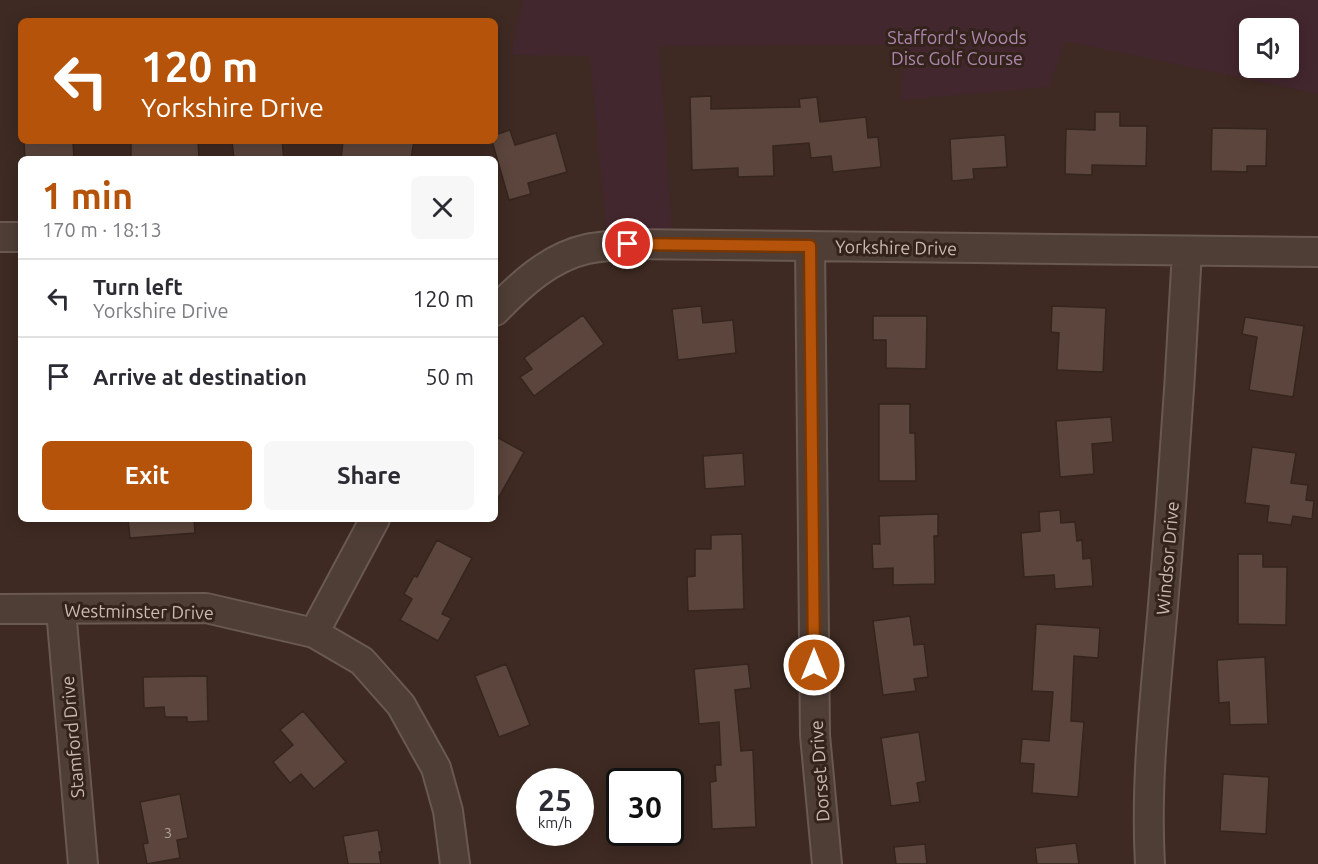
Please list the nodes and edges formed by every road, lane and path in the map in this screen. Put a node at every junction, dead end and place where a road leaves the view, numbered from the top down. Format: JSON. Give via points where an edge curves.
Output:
{"nodes":[{"id":1,"x":0,"y":237,"type":"edge"},
{"id":2,"x":18,"y":237,"type":"edge"},
{"id":3,"x":810,"y":246,"type":"junction"},
{"id":4,"x":1187,"y":251,"type":"junction"},
{"id":5,"x":1318,"y":252,"type":"edge"},
{"id":6,"x":498,"y":308,"type":"edge"},
{"id":7,"x":373,"y":522,"type":"edge"},
{"id":8,"x":0,"y":609,"type":"edge"},
{"id":9,"x":61,"y":610,"type":"junction"},
{"id":10,"x":314,"y":633,"type":"junction"},
{"id":11,"x":84,"y":864,"type":"edge"},
{"id":12,"x":455,"y":864,"type":"edge"},
{"id":13,"x":827,"y":864,"type":"edge"},
{"id":14,"x":1150,"y":864,"type":"edge"}],
"edges":[{"from":1,"to":2,"type":"street"},
{"from":3,"to":4,"type":"street","name":"Yorkshire Drive"},
{"from":3,"to":6,"type":"street","name":"Yorkshire Drive","via":[[628,244],[585,249],[553,263],[521,284]]},
{"from":3,"to":13,"type":"street","name":"Dorset Drive","via":[[815,735]]},
{"from":4,"to":5,"type":"street","name":"Yorkshire Drive"},
{"from":4,"to":14,"type":"street","name":"Windsor Drive","via":[[1154,720]]},
{"from":7,"to":10,"type":"street"},
{"from":8,"to":9,"type":"street","name":"Westminster Drive"},
{"from":9,"to":10,"type":"street","name":"Westminster Drive","via":[[206,608]]},
{"from":9,"to":11,"type":"street","name":"Stamford Drive"},
{"from":10,"to":12,"type":"street","name":"Westminster Drive","via":[[362,661],[401,705],[436,768],[448,811]]}]}
